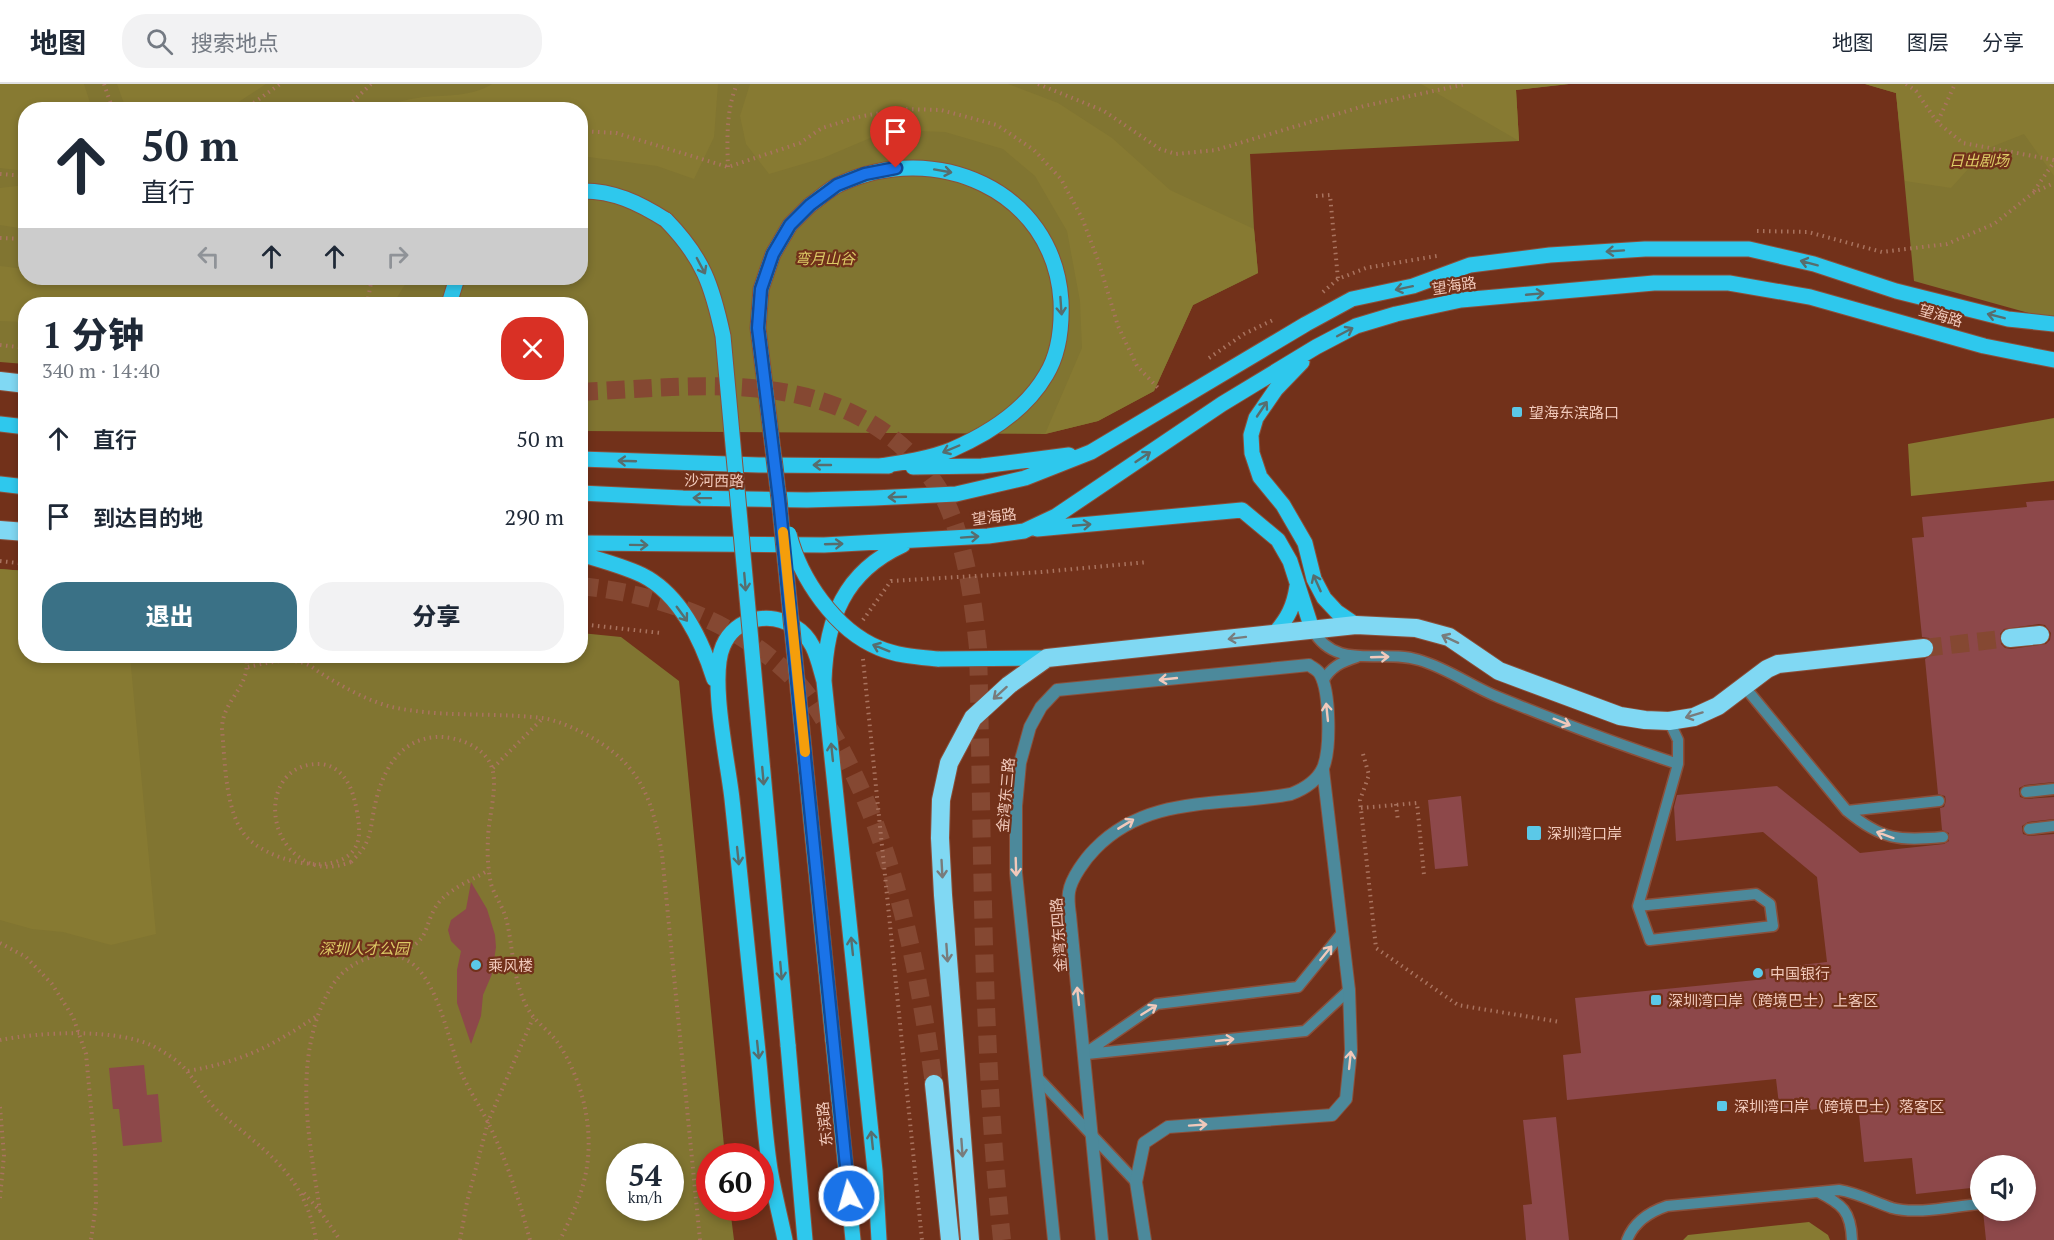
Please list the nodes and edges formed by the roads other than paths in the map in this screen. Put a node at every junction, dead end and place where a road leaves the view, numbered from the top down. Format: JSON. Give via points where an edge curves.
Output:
{"nodes":[{"id":1,"x":588,"y":192,"type":"edge"},
{"id":2,"x":2054,"y":324,"type":"edge"},
{"id":3,"x":1316,"y":347,"type":"junction"},
{"id":4,"x":2054,"y":360,"type":"edge"},
{"id":5,"x":0,"y":381,"type":"edge"},
{"id":6,"x":18,"y":383,"type":"edge"},
{"id":7,"x":0,"y":424,"type":"edge"},
{"id":8,"x":18,"y":426,"type":"edge"},
{"id":9,"x":1091,"y":452,"type":"junction"},
{"id":10,"x":588,"y":459,"type":"edge"},
{"id":11,"x":880,"y":466,"type":"junction"},
{"id":12,"x":0,"y":484,"type":"edge"},
{"id":13,"x":18,"y":486,"type":"edge"},
{"id":14,"x":588,"y":493,"type":"edge"},
{"id":15,"x":956,"y":494,"type":"joint"},
{"id":16,"x":779,"y":499,"type":"junction"},
{"id":17,"x":0,"y":530,"type":"edge"},
{"id":18,"x":18,"y":531,"type":"edge"},
{"id":19,"x":1024,"y":531,"type":"junction"},
{"id":20,"x":912,"y":541,"type":"junction"},
{"id":21,"x":588,"y":543,"type":"edge"},
{"id":22,"x":588,"y":557,"type":"edge"},
{"id":23,"x":1298,"y":583,"type":"junction"},
{"id":24,"x":1356,"y":625,"type":"junction"},
{"id":25,"x":1312,"y":629,"type":"junction"},
{"id":26,"x":1275,"y":633,"type":"junction"},
{"id":27,"x":2040,"y":635,"type":"dead end"},
{"id":28,"x":2010,"y":638,"type":"tunnel mouth"},
{"id":29,"x":1924,"y":648,"type":"tunnel mouth"},
{"id":30,"x":1356,"y":657,"type":"junction"},
{"id":31,"x":1047,"y":658,"type":"junction"},
{"id":32,"x":824,"y":681,"type":"junction"},
{"id":33,"x":1323,"y":681,"type":"junction"},
{"id":34,"x":1744,"y":686,"type":"junction"},
{"id":35,"x":718,"y":693,"type":"junction"},
{"id":36,"x":1669,"y":721,"type":"junction"},
{"id":37,"x":1678,"y":764,"type":"junction"},
{"id":38,"x":1323,"y":770,"type":"junction"},
{"id":39,"x":2054,"y":789,"type":"edge"},
{"id":40,"x":2026,"y":792,"type":"dead end"},
{"id":41,"x":1939,"y":801,"type":"dead end"},
{"id":42,"x":1847,"y":811,"type":"junction"},
{"id":43,"x":2054,"y":826,"type":"edge"},
{"id":44,"x":2029,"y":829,"type":"dead end"},
{"id":45,"x":1943,"y":837,"type":"dead end"},
{"id":46,"x":1638,"y":906,"type":"junction"},
{"id":47,"x":1342,"y":933,"type":"junction"},
{"id":48,"x":1349,"y":990,"type":"junction"},
{"id":49,"x":1084,"y":1054,"type":"junction"},
{"id":50,"x":1039,"y":1079,"type":"junction"},
{"id":51,"x":934,"y":1084,"type":"tunnel mouth"},
{"id":52,"x":1092,"y":1133,"type":"junction"},
{"id":53,"x":1136,"y":1182,"type":"junction"},
{"id":54,"x":1818,"y":1192,"type":"junction"},
{"id":55,"x":1970,"y":1205,"type":"edge"},
{"id":56,"x":785,"y":1240,"type":"edge"},
{"id":57,"x":805,"y":1240,"type":"edge"},
{"id":58,"x":853,"y":1240,"type":"edge"},
{"id":59,"x":879,"y":1240,"type":"edge"},
{"id":60,"x":950,"y":1240,"type":"edge"},
{"id":61,"x":970,"y":1240,"type":"edge"},
{"id":62,"x":1054,"y":1240,"type":"edge"},
{"id":63,"x":1102,"y":1240,"type":"edge"},
{"id":64,"x":1145,"y":1240,"type":"edge"},
{"id":65,"x":1627,"y":1240,"type":"edge"},
{"id":66,"x":1852,"y":1240,"type":"edge"}],
"edges":[{"from":1,"to":57,"type":"main road","name":"东滨路","one_way":true,"bridge":true,"via":[[639,203],[666,220],[686,241],[716,302],[723,336]]},
{"from":2,"to":9,"type":"main road","name":"望海路","one_way":true,"via":[[2008,319],[1918,297],[1814,264],[1749,249],[1645,249],[1470,265],[1413,286],[1352,299]]},
{"from":3,"to":4,"type":"main road","name":"望海路","one_way":true,"via":[[1356,326],[1461,300],[1654,283],[1729,283],[1810,297],[1984,346]]},
{"from":19,"to":3,"type":"main road","name":"望海路","one_way":true,"via":[[1056,516],[1222,404]]},
{"from":24,"to":3,"type":"main road","one_way":true,"via":[[1324,598],[1314,579],[1305,543],[1283,505],[1260,477],[1252,453],[1251,435],[1256,418],[1275,389]]},
{"from":5,"to":6,"type":"highway"},
{"from":7,"to":8,"type":"main road"},
{"from":9,"to":11,"type":"main road","via":[[982,466]]},
{"from":9,"to":15,"type":"main road","name":"望海路","via":[[1025,478]]},
{"from":11,"to":10,"type":"main road","one_way":true},
{"from":16,"to":11,"type":"main road","one_way":true,"bridge":true,"via":[[758,328],[761,289],[773,254],[790,225],[837,185],[896,168],[929,168],[961,174],[987,184],[1012,201],[1033,224],[1049,252],[1060,287],[1062,317],[1058,346],[1048,374],[1034,393],[1000,423],[950,450]]},
{"from":12,"to":13,"type":"main road"},
{"from":15,"to":14,"type":"main road","name":"沙河西路","one_way":true,"via":[[807,500]]},
{"from":31,"to":16,"type":"main road","one_way":true,"bridge":true,"via":[[938,659],[905,656],[877,647],[825,607],[794,549]]},
{"from":16,"to":58,"type":"main road","name":"东滨路","bridge":true},
{"from":17,"to":18,"type":"highway"},
{"from":20,"to":19,"type":"main road","name":"望海路","one_way":true},
{"from":19,"to":23,"type":"main road","one_way":true,"via":[[1242,510],[1278,540]]},
{"from":21,"to":20,"type":"main road","one_way":true,"via":[[824,545]]},
{"from":20,"to":32,"type":"main road","via":[[868,566],[842,598],[828,638]]},
{"from":22,"to":35,"type":"main road","one_way":true,"via":[[643,576],[663,590],[684,615],[705,651]]},
{"from":23,"to":25,"type":"main road"},
{"from":23,"to":26,"type":"main road","via":[[1287,619]]},
{"from":24,"to":25,"type":"highway"},
{"from":36,"to":24,"type":"highway","one_way":true,"via":[[1620,716],[1498,671],[1449,637],[1416,628]]},
{"from":25,"to":26,"type":"highway"},
{"from":25,"to":30,"type":"lane","via":[[1319,642]]},
{"from":26,"to":31,"type":"highway","one_way":true},
{"from":27,"to":28,"type":"highway"},
{"from":29,"to":34,"type":"highway","via":[[1778,664]]},
{"from":30,"to":33,"type":"lane","via":[[1339,663]]},
{"from":30,"to":37,"type":"lane","one_way":true,"via":[[1417,659],[1496,696]]},
{"from":31,"to":61,"type":"highway","one_way":true,"via":[[973,718],[950,763],[941,800],[943,895]]},
{"from":32,"to":35,"type":"main road","via":[[814,648],[805,634],[774,618],[759,617],[729,634],[722,647]]},
{"from":59,"to":32,"type":"main road","one_way":true},
{"from":38,"to":33,"type":"street","one_way":true,"via":[[1329,744]]},
{"from":33,"to":50,"type":"street","name":"金湾东三路","one_way":true,"via":[[1309,665],[1298,666],[1057,690],[1041,707],[1030,727],[1020,763],[1016,806],[1016,873]]},
{"from":34,"to":36,"type":"highway","one_way":true,"via":[[1718,706],[1694,717]]},
{"from":34,"to":42,"type":"lane"},
{"from":35,"to":56,"type":"main road","one_way":true,"via":[[770,1168]]},
{"from":36,"to":37,"type":"lane","via":[[1678,740]]},
{"from":37,"to":46,"type":"lane"},
{"from":38,"to":47,"type":"street"},
{"from":49,"to":38,"type":"street","name":"金湾东四路","one_way":true,"via":[[1069,891],[1085,859],[1108,835],[1134,819],[1163,809],[1291,794]]},
{"from":39,"to":40,"type":"lane"},
{"from":41,"to":42,"type":"lane"},
{"from":45,"to":42,"type":"lane","one_way":true,"via":[[1893,838],[1874,831]]},
{"from":43,"to":44,"type":"lane"},
{"from":46,"to":46,"type":"lane","via":[[1756,894],[1770,904],[1773,926],[1650,940]]},
{"from":47,"to":48,"type":"street"},
{"from":49,"to":47,"type":"lane","one_way":true,"via":[[1157,1004],[1298,987]]},
{"from":49,"to":48,"type":"lane","one_way":true,"via":[[1305,1031]]},
{"from":53,"to":48,"type":"street","one_way":true,"via":[[1144,1143],[1168,1127],[1332,1115],[1346,1100],[1352,1050]]},
{"from":49,"to":52,"type":"street","name":"金湾东四路"},
{"from":50,"to":52,"type":"lane"},
{"from":50,"to":62,"type":"street","name":"金湾东三路"},
{"from":51,"to":60,"type":"highway"},
{"from":52,"to":53,"type":"lane"},
{"from":52,"to":63,"type":"street","name":"金湾东四路"},
{"from":53,"to":64,"type":"street"},
{"from":54,"to":55,"type":"lane","via":[[1853,1192],[1892,1208],[1908,1210]]},
{"from":54,"to":65,"type":"lane","via":[[1666,1206],[1639,1221]]},
{"from":54,"to":66,"type":"lane","via":[[1847,1212]]}]}
